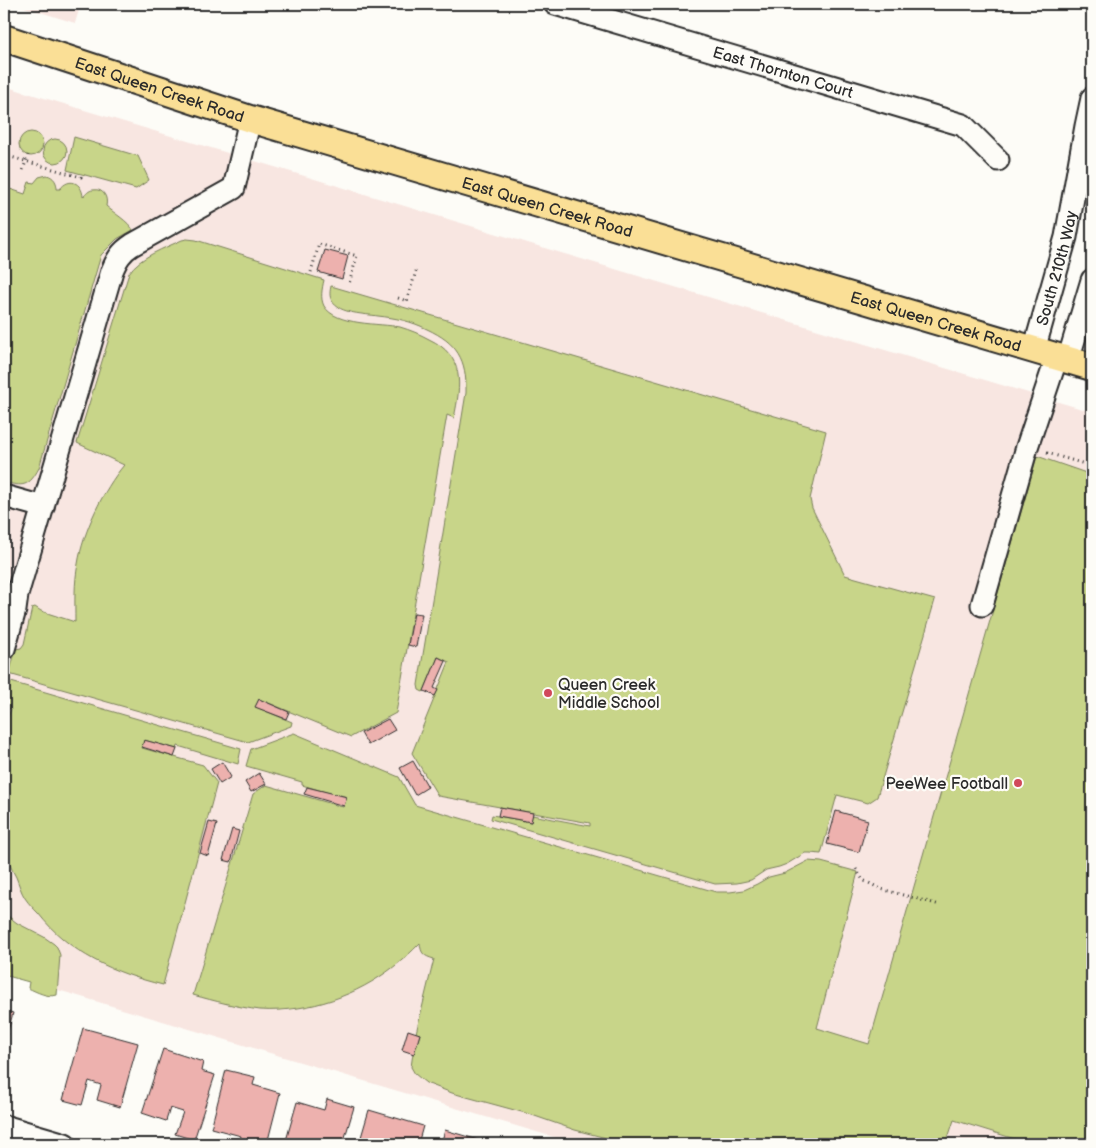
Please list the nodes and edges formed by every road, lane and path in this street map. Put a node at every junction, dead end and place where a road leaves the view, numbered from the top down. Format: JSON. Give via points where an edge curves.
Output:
{"nodes":[{"id":1,"x":555,"y":4,"type":"edge"},
{"id":2,"x":4,"y":38,"type":"edge"},
{"id":3,"x":1092,"y":98,"type":"edge"},
{"id":4,"x":250,"y":118,"type":"junction"},
{"id":5,"x":4,"y":155,"type":"edge"},
{"id":6,"x":28,"y":155,"type":"dead end"},
{"id":7,"x":998,"y":160,"type":"dead end"},
{"id":8,"x":26,"y":161,"type":"junction"},
{"id":9,"x":51,"y":162,"type":"dead end"},
{"id":10,"x":50,"y":168,"type":"junction"},
{"id":11,"x":23,"y":170,"type":"dead end"},
{"id":12,"x":82,"y":174,"type":"dead end"},
{"id":13,"x":417,"y":268,"type":"dead end"},
{"id":14,"x":311,"y":272,"type":"dead end"},
{"id":15,"x":1092,"y":280,"type":"edge"},
{"id":16,"x":349,"y":284,"type":"dead end"},
{"id":17,"x":398,"y":298,"type":"dead end"},
{"id":18,"x":1063,"y":358,"type":"edge"},
{"id":19,"x":1033,"y":449,"type":"junction"},
{"id":20,"x":1092,"y":466,"type":"edge"},
{"id":21,"x":4,"y":496,"type":"edge"},
{"id":22,"x":43,"y":507,"type":"junction"},
{"id":23,"x":982,"y":605,"type":"dead end"},
{"id":24,"x":4,"y":649,"type":"edge"},
{"id":25,"x":4,"y":678,"type":"edge"},
{"id":26,"x":9,"y":680,"type":"dead end"},
{"id":27,"x":856,"y":869,"type":"dead end"},
{"id":28,"x":940,"y":905,"type":"dead end"},
{"id":29,"x":4,"y":1126,"type":"edge"},
{"id":30,"x":65,"y":1144,"type":"edge"}],
"edges":[{"from":1,"to":7,"type":"street","name":"East Thornton Court","via":[[963,125]]},
{"from":2,"to":4,"type":"main road","name":"East Queen Creek Road"},
{"from":3,"to":18,"type":"street","name":"South 210th Way","via":[[1066,237]]},
{"from":4,"to":18,"type":"main road","name":"East Queen Creek Road"},
{"from":4,"to":22,"type":"street","via":[[234,188],[132,245],[117,259]]},
{"from":5,"to":8,"type":"path"},
{"from":6,"to":8,"type":"path"},
{"from":8,"to":10,"type":"path"},
{"from":8,"to":11,"type":"path"},
{"from":9,"to":10,"type":"path"},
{"from":10,"to":12,"type":"path","via":[[81,177]]},
{"from":13,"to":17,"type":"path","via":[[407,301]]},
{"from":14,"to":16,"type":"path","via":[[319,244],[357,256]]},
{"from":15,"to":18,"type":"street"},
{"from":18,"to":19,"type":"street"},
{"from":19,"to":20,"type":"path"},
{"from":19,"to":23,"type":"street"},
{"from":21,"to":22,"type":"street"},
{"from":22,"to":24,"type":"street"},
{"from":25,"to":26,"type":"path"},
{"from":27,"to":28,"type":"path","via":[[863,880],[882,889]]},
{"from":29,"to":30,"type":"street"}]}
